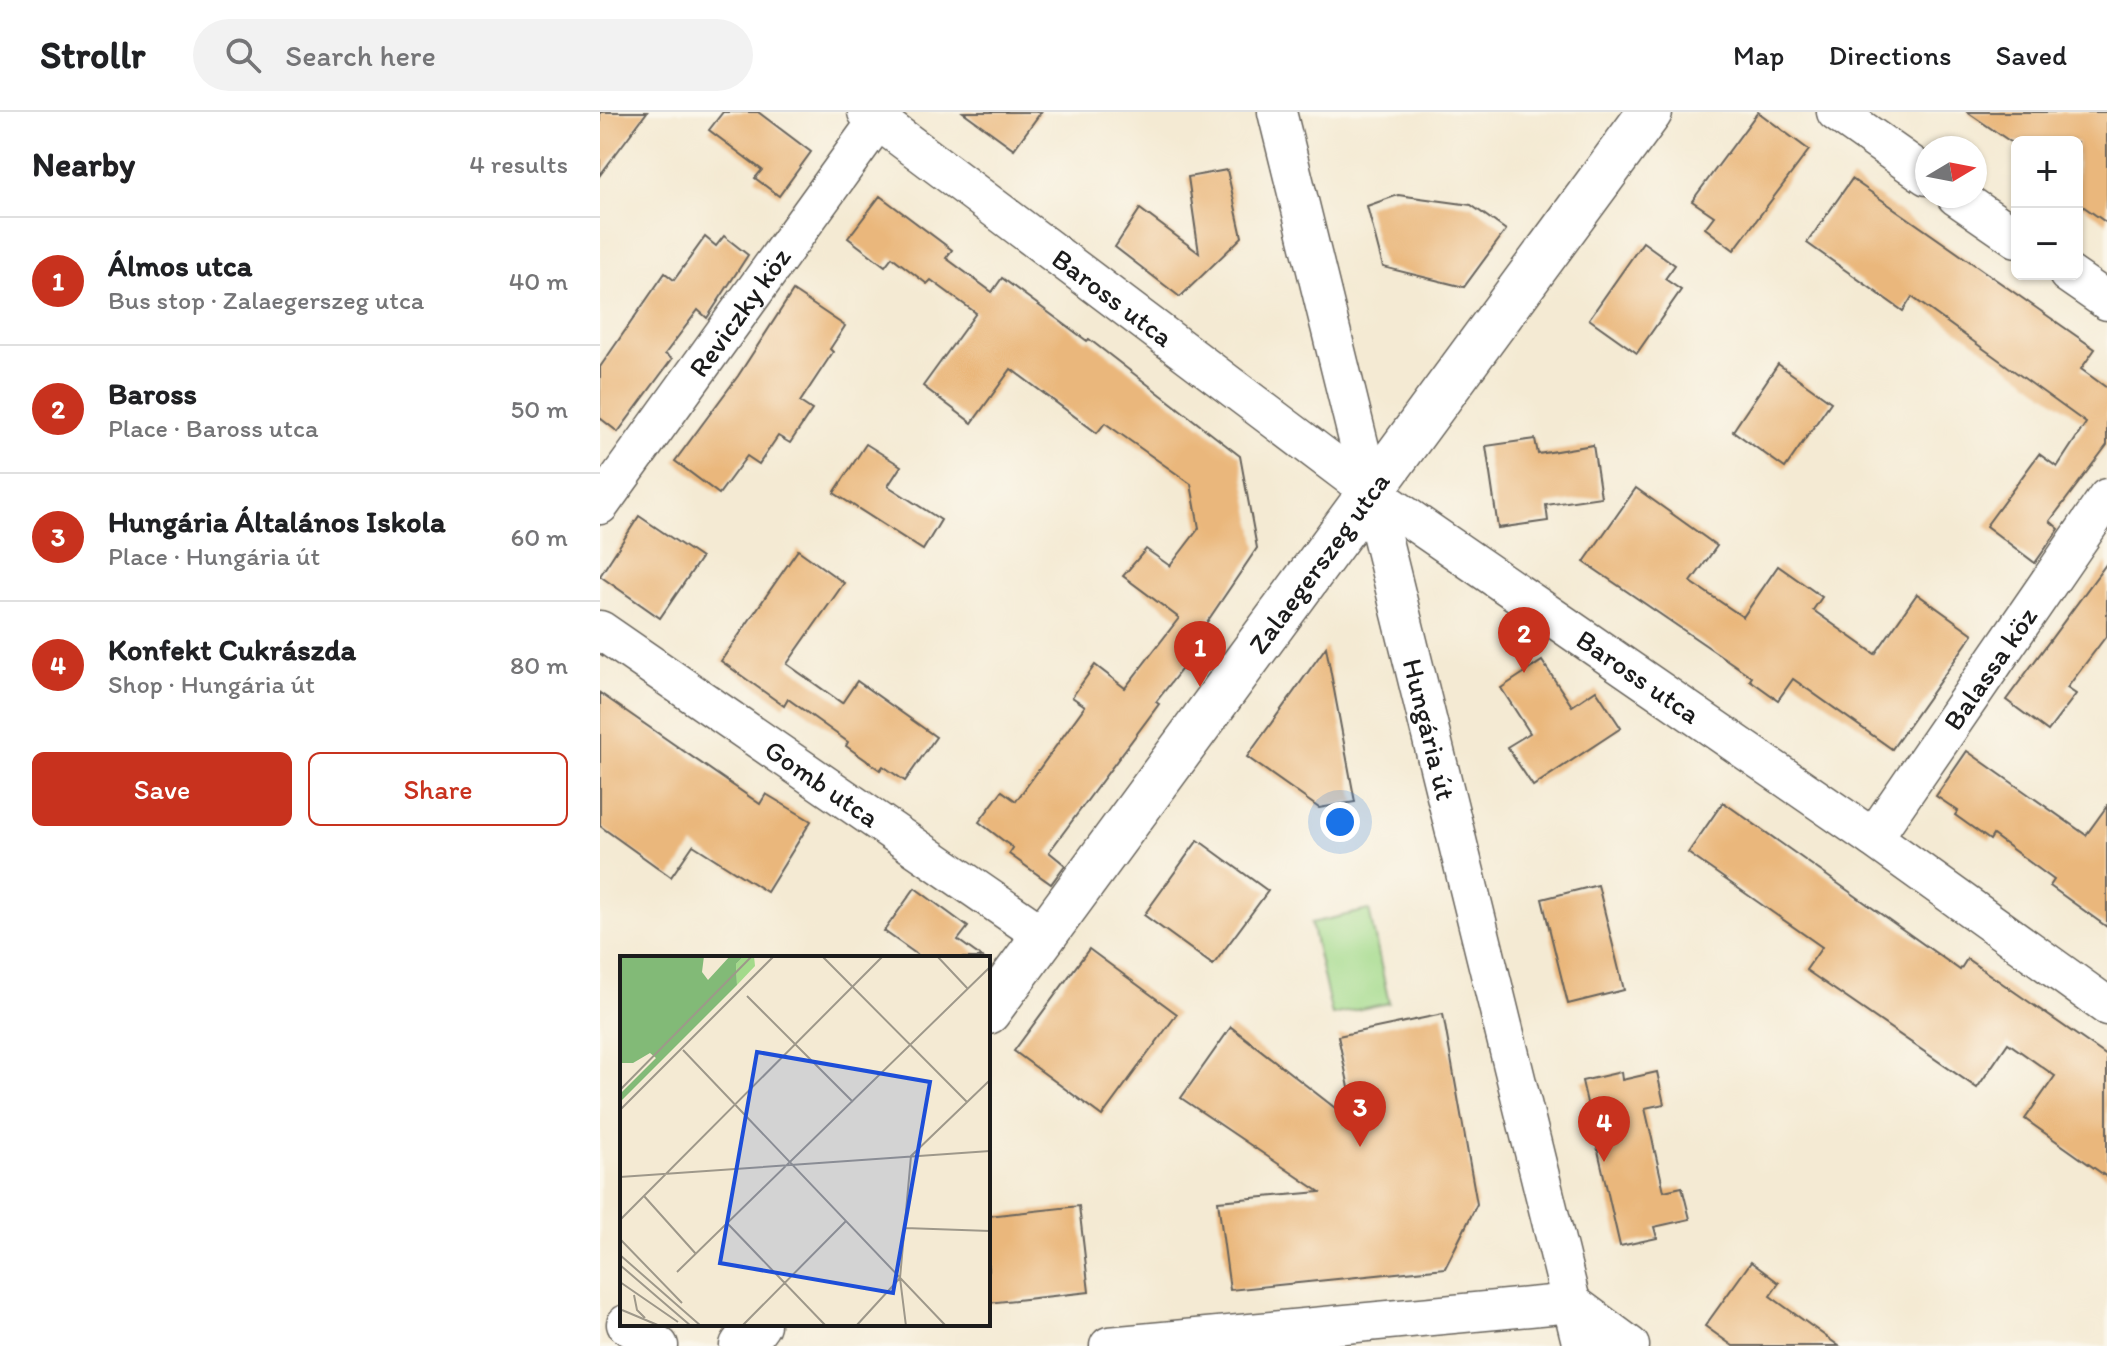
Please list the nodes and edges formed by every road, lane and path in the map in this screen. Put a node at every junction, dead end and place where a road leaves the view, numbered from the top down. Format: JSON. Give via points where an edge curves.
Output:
{"nodes":[{"id":1,"x":1277,"y":112,"type":"edge"},
{"id":2,"x":1650,"y":112,"type":"edge"},
{"id":3,"x":1836,"y":112,"type":"edge"},
{"id":4,"x":872,"y":116,"type":"edge"},
{"id":5,"x":1915,"y":168,"type":"edge"},
{"id":6,"x":1973,"y":208,"type":"edge"},
{"id":7,"x":2011,"y":234,"type":"edge"},
{"id":8,"x":2077,"y":280,"type":"edge"},
{"id":9,"x":2107,"y":301,"type":"edge"},
{"id":10,"x":1371,"y":492,"type":"junction"},
{"id":11,"x":2107,"y":498,"type":"edge"},
{"id":12,"x":600,"y":505,"type":"edge"},
{"id":13,"x":600,"y":630,"type":"edge"},
{"id":14,"x":1873,"y":838,"type":"junction"},
{"id":15,"x":1044,"y":936,"type":"junction"},
{"id":16,"x":2107,"y":1006,"type":"edge"},
{"id":17,"x":990,"y":1009,"type":"edge"},
{"id":18,"x":1572,"y":1303,"type":"junction"},
{"id":19,"x":600,"y":1307,"type":"edge"},
{"id":20,"x":620,"y":1320,"type":"edge"},
{"id":21,"x":629,"y":1326,"type":"edge"},
{"id":22,"x":757,"y":1326,"type":"edge"},
{"id":23,"x":659,"y":1346,"type":"edge"},
{"id":24,"x":742,"y":1346,"type":"edge"},
{"id":25,"x":1109,"y":1346,"type":"edge"},
{"id":26,"x":1582,"y":1346,"type":"edge"},
{"id":27,"x":1630,"y":1346,"type":"edge"}],
"edges":[{"from":1,"to":10,"type":"street","name":"Hungária út"},
{"from":2,"to":10,"type":"street","name":"Zalaegerszeg utca"},
{"from":3,"to":5,"type":"street"},
{"from":4,"to":10,"type":"street","name":"Baross utca"},
{"from":4,"to":12,"type":"street","name":"Reviczky köz"},
{"from":6,"to":7,"type":"street"},
{"from":8,"to":9,"type":"street"},
{"from":10,"to":14,"type":"street","name":"Baross utca"},
{"from":10,"to":15,"type":"street","name":"Zalaegerszeg utca"},
{"from":10,"to":18,"type":"street","name":"Hungária út"},
{"from":11,"to":14,"type":"street","name":"Balassa köz"},
{"from":13,"to":15,"type":"street","name":"Gomb utca"},
{"from":14,"to":16,"type":"street","name":"Baross utca"},
{"from":15,"to":17,"type":"street","name":"Zalaegerszeg utca"},
{"from":18,"to":25,"type":"street"},
{"from":18,"to":26,"type":"street","name":"Hungária út"},
{"from":18,"to":27,"type":"street"},
{"from":19,"to":20,"type":"street"},
{"from":21,"to":23,"type":"street"},
{"from":22,"to":24,"type":"street"}]}
